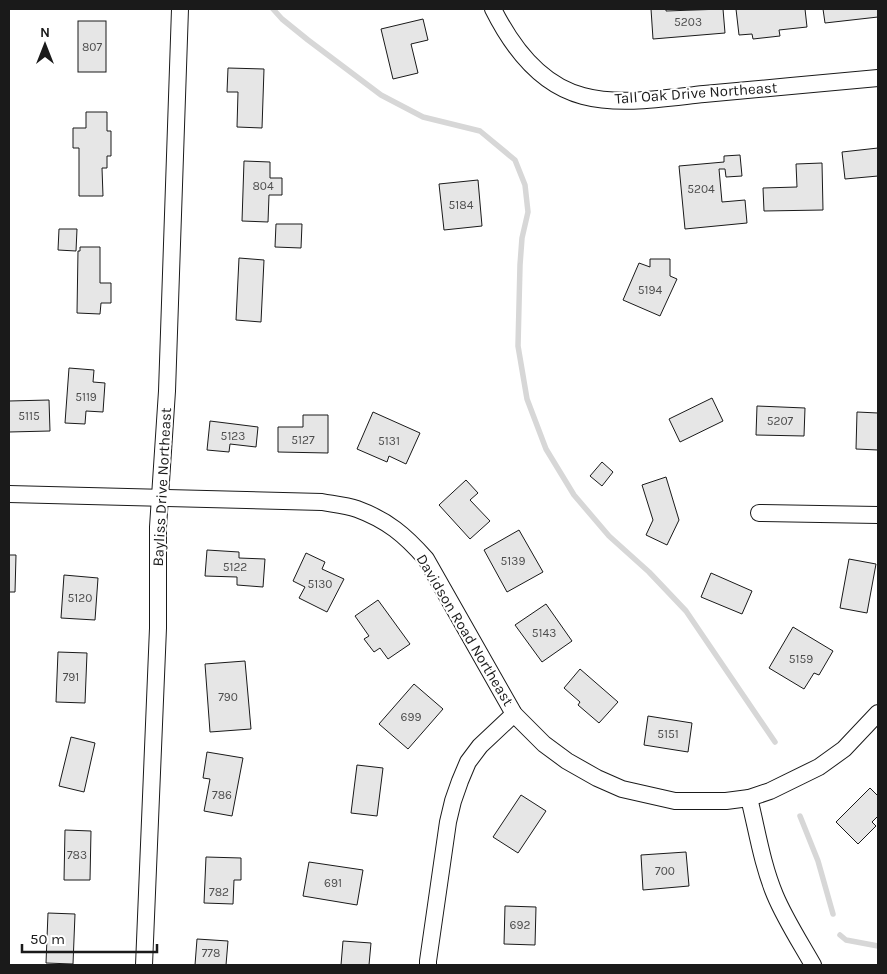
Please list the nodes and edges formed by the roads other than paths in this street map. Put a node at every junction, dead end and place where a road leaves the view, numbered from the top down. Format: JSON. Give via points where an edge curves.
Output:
{"nodes":[{"id":1,"x":180,"y":9,"type":"edge"},
{"id":2,"x":494,"y":9,"type":"edge"},
{"id":3,"x":878,"y":78,"type":"edge"},
{"id":4,"x":9,"y":494,"type":"edge"},
{"id":5,"x":160,"y":498,"type":"junction"},
{"id":6,"x":758,"y":513,"type":"dead end"},
{"id":7,"x":878,"y":515,"type":"edge"},
{"id":8,"x":878,"y":713,"type":"edge"},
{"id":9,"x":514,"y":714,"type":"junction"},
{"id":10,"x":749,"y":798,"type":"junction"},
{"id":11,"x":144,"y":965,"type":"edge"},
{"id":12,"x":428,"y":965,"type":"edge"},
{"id":13,"x":813,"y":965,"type":"edge"}],
"edges":[{"from":1,"to":5,"type":"street","name":"Bayliss Drive Northeast","via":[[167,391]]},
{"from":2,"to":3,"type":"street","name":"Tall Oak Drive Northeast","via":[[517,50],[533,67],[547,79],[582,96],[606,100],[647,100]]},
{"from":4,"to":5,"type":"street","name":"Davidson Road Northeast"},
{"from":5,"to":9,"type":"street","name":"Davidson Road Northeast","via":[[322,502],[356,508],[384,521],[408,539],[426,559]]},
{"from":5,"to":11,"type":"street","name":"Bayliss Drive Northeast"},
{"from":6,"to":7,"type":"street"},
{"from":8,"to":10,"type":"street","name":"Davidson Road Northeast","via":[[844,748],[819,767]]},
{"from":9,"to":10,"type":"street","name":"Davidson Road Northeast","via":[[544,744],[567,761],[622,789],[675,801]]},
{"from":9,"to":12,"type":"street","via":[[476,751],[455,794],[448,822]]},
{"from":10,"to":13,"type":"street","via":[[774,894]]}]}
